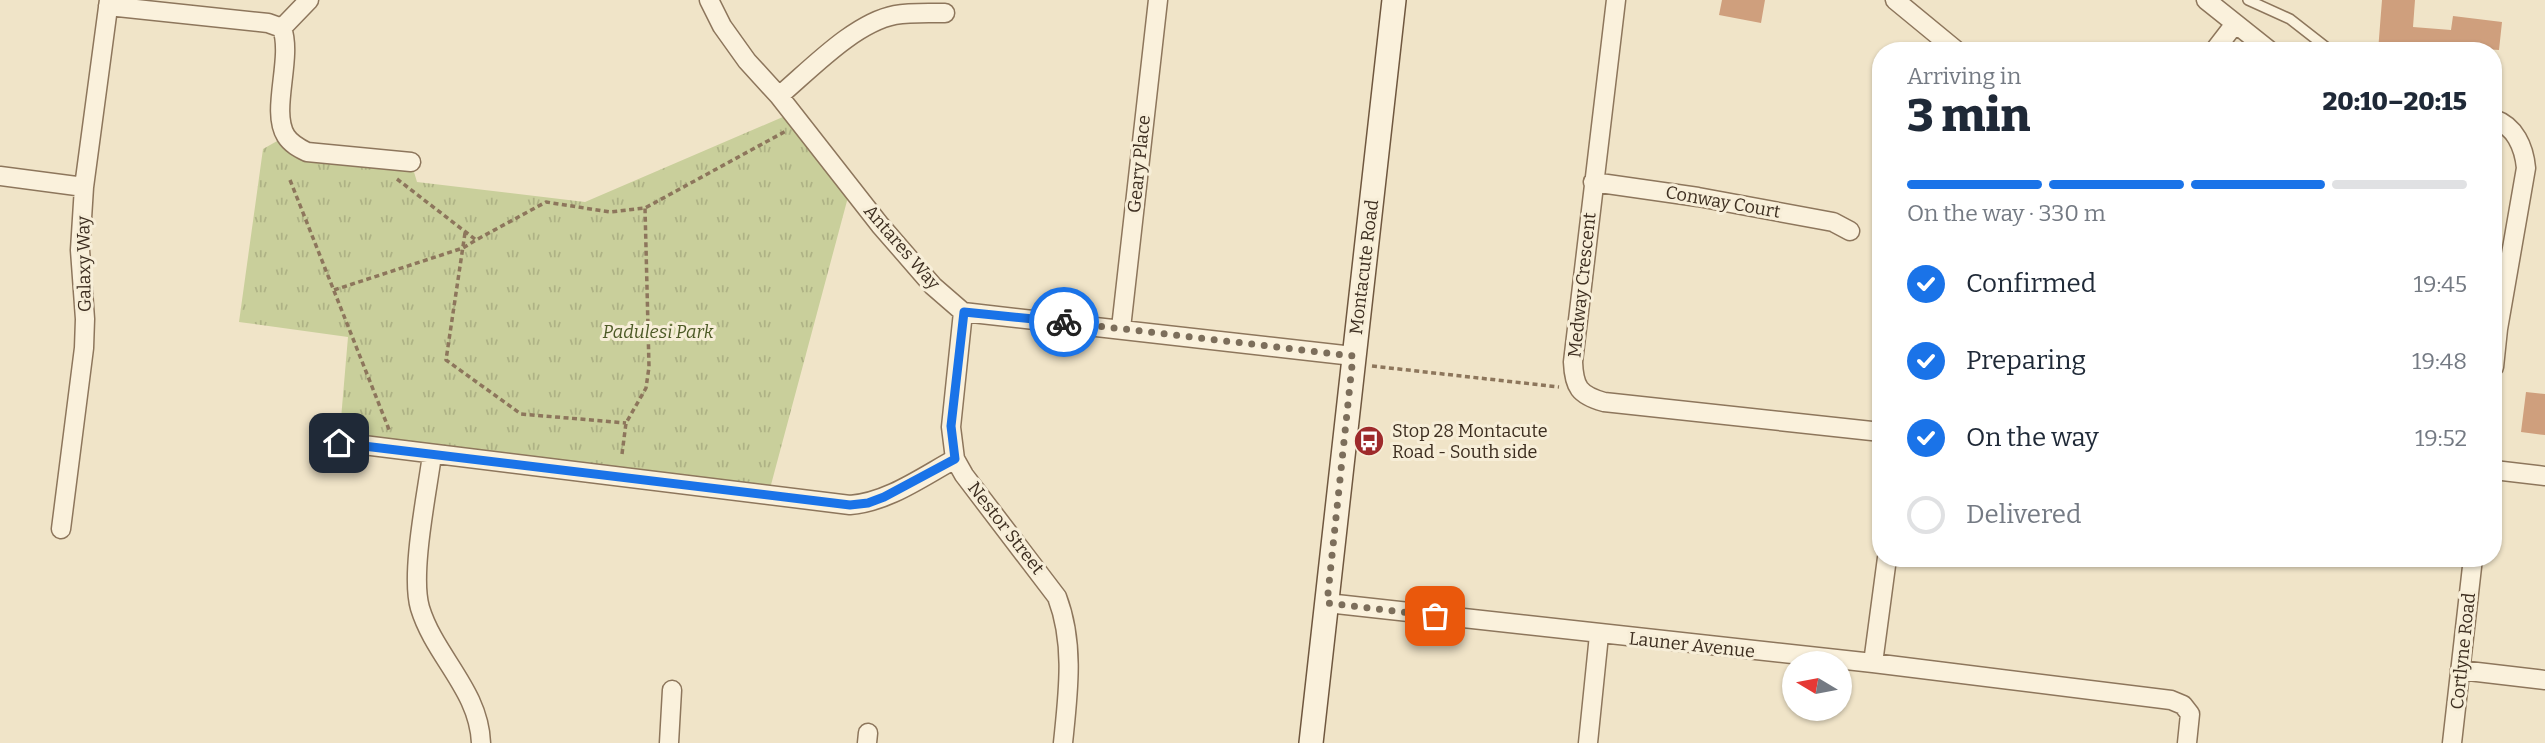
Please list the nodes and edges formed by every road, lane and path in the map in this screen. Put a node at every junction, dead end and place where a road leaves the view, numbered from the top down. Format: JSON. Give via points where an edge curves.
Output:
{"nodes":[{"id":1,"x":309,"y":0,"type":"edge"},
{"id":2,"x":709,"y":0,"type":"edge"},
{"id":3,"x":1158,"y":0,"type":"edge"},
{"id":4,"x":1394,"y":0,"type":"edge"},
{"id":5,"x":1616,"y":0,"type":"edge"},
{"id":6,"x":1895,"y":0,"type":"edge"},
{"id":7,"x":2206,"y":0,"type":"edge"},
{"id":8,"x":2248,"y":0,"type":"edge"},
{"id":9,"x":108,"y":3,"type":"edge"},
{"id":10,"x":945,"y":13,"type":"dead end"},
{"id":11,"x":2234,"y":25,"type":"junction"},
{"id":12,"x":282,"y":28,"type":"junction"},
{"id":13,"x":1946,"y":42,"type":"edge"},
{"id":14,"x":2221,"y":42,"type":"edge"},
{"id":15,"x":2258,"y":42,"type":"edge"},
{"id":16,"x":2319,"y":42,"type":"edge"},
{"id":17,"x":779,"y":96,"type":"junction"},
{"id":18,"x":2502,"y":122,"type":"edge"},
{"id":19,"x":791,"y":129,"type":"dead end"},
{"id":20,"x":411,"y":162,"type":"dead end"},
{"id":21,"x":0,"y":176,"type":"edge"},
{"id":22,"x":393,"y":176,"type":"dead end"},
{"id":23,"x":290,"y":180,"type":"dead end"},
{"id":24,"x":1593,"y":182,"type":"junction"},
{"id":25,"x":84,"y":187,"type":"junction"},
{"id":26,"x":645,"y":208,"type":"junction"},
{"id":27,"x":465,"y":232,"type":"junction"},
{"id":28,"x":1850,"y":232,"type":"dead end"},
{"id":29,"x":476,"y":240,"type":"junction"},
{"id":30,"x":463,"y":248,"type":"junction"},
{"id":31,"x":334,"y":290,"type":"junction"},
{"id":32,"x":2502,"y":299,"type":"edge"},
{"id":33,"x":964,"y":312,"type":"junction"},
{"id":34,"x":1121,"y":328,"type":"junction"},
{"id":35,"x":1353,"y":360,"type":"junction"},
{"id":36,"x":1579,"y":389,"type":"junction"},
{"id":37,"x":626,"y":423,"type":"junction"},
{"id":38,"x":1872,"y":431,"type":"edge"},
{"id":39,"x":393,"y":439,"type":"dead end"},
{"id":40,"x":339,"y":443,"type":"dead end"},
{"id":41,"x":622,"y":454,"type":"dead end"},
{"id":42,"x":432,"y":455,"type":"junction"},
{"id":43,"x":955,"y":459,"type":"junction"},
{"id":44,"x":2502,"y":471,"type":"edge"},
{"id":45,"x":2545,"y":476,"type":"edge"},
{"id":46,"x":61,"y":529,"type":"dead end"},
{"id":47,"x":1885,"y":567,"type":"edge"},
{"id":48,"x":2472,"y":567,"type":"edge"},
{"id":49,"x":1327,"y":603,"type":"junction"},
{"id":50,"x":1599,"y":635,"type":"junction"},
{"id":51,"x":1873,"y":663,"type":"junction"},
{"id":52,"x":2460,"y":670,"type":"junction"},
{"id":53,"x":2545,"y":680,"type":"edge"},
{"id":54,"x":672,"y":690,"type":"dead end"},
{"id":55,"x":481,"y":743,"type":"edge"},
{"id":56,"x":669,"y":743,"type":"edge"},
{"id":57,"x":1063,"y":743,"type":"edge"},
{"id":58,"x":1311,"y":743,"type":"edge"},
{"id":59,"x":1588,"y":743,"type":"edge"},
{"id":60,"x":2187,"y":743,"type":"edge"},
{"id":61,"x":2452,"y":743,"type":"edge"}],
"edges":[{"from":1,"to":12,"type":"street"},
{"from":2,"to":17,"type":"street","name":"Antares Way","via":[[722,26]]},
{"from":3,"to":34,"type":"street","name":"Geary Place"},
{"from":4,"to":35,"type":"main road","name":"Montacute Road"},
{"from":5,"to":24,"type":"street","name":"Medway Crescent"},
{"from":6,"to":13,"type":"street"},
{"from":7,"to":11,"type":"street"},
{"from":8,"to":16,"type":"lane","via":[[2290,19]]},
{"from":9,"to":12,"type":"street"},
{"from":9,"to":25,"type":"street","name":"Galaxy Way"},
{"from":10,"to":17,"type":"street","via":[[895,15],[869,25]]},
{"from":11,"to":14,"type":"street"},
{"from":11,"to":15,"type":"street"},
{"from":12,"to":20,"type":"street","via":[[286,41],[280,122],[294,145],[307,152]]},
{"from":17,"to":33,"type":"street","name":"Antares Way","via":[[880,225],[933,286]]},
{"from":18,"to":32,"type":"street","via":[[2521,145],[2526,168]]},
{"from":19,"to":26,"type":"path"},
{"from":21,"to":25,"type":"street"},
{"from":22,"to":27,"type":"path"},
{"from":23,"to":31,"type":"path"},
{"from":24,"to":28,"type":"street","name":"Conway Court","via":[[1833,222]]},
{"from":24,"to":36,"type":"street","name":"Medway Crescent","via":[[1573,362]]},
{"from":25,"to":46,"type":"street","name":"Galaxy Way","via":[[80,250],[84,348]]},
{"from":26,"to":29,"type":"path","via":[[610,212],[546,202]]},
{"from":26,"to":37,"type":"path","via":[[649,367],[646,388]]},
{"from":27,"to":29,"type":"path"},
{"from":27,"to":30,"type":"path"},
{"from":29,"to":30,"type":"path"},
{"from":30,"to":31,"type":"path"},
{"from":30,"to":37,"type":"path","via":[[446,360],[521,414]]},
{"from":31,"to":39,"type":"path"},
{"from":33,"to":34,"type":"street"},
{"from":33,"to":43,"type":"street","name":"Nestor Street","via":[[951,426]]},
{"from":34,"to":35,"type":"street"},
{"from":35,"to":36,"type":"path"},
{"from":35,"to":49,"type":"main road","name":"Montacute Road"},
{"from":36,"to":38,"type":"street","via":[[1604,402]]},
{"from":37,"to":41,"type":"path"},
{"from":40,"to":42,"type":"street"},
{"from":42,"to":43,"type":"street","via":[[850,505],[884,497]]},
{"from":42,"to":55,"type":"street","via":[[417,572],[420,608],[474,704]]},
{"from":43,"to":57,"type":"street","name":"Nestor Street","via":[[1060,603],[1070,662]]},
{"from":44,"to":45,"type":"street"},
{"from":47,"to":51,"type":"street"},
{"from":48,"to":52,"type":"street","name":"Cortlyne Road"},
{"from":49,"to":50,"type":"street","name":"Launer Avenue"},
{"from":49,"to":58,"type":"main road","name":"Montacute Road"},
{"from":50,"to":51,"type":"street","name":"Launer Avenue"},
{"from":50,"to":59,"type":"street"},
{"from":51,"to":60,"type":"street","name":"Launer Avenue","via":[[2171,700],[2190,713]]},
{"from":52,"to":53,"type":"street"},
{"from":52,"to":61,"type":"street","name":"Cortlyne Road"},
{"from":54,"to":56,"type":"street"}]}
